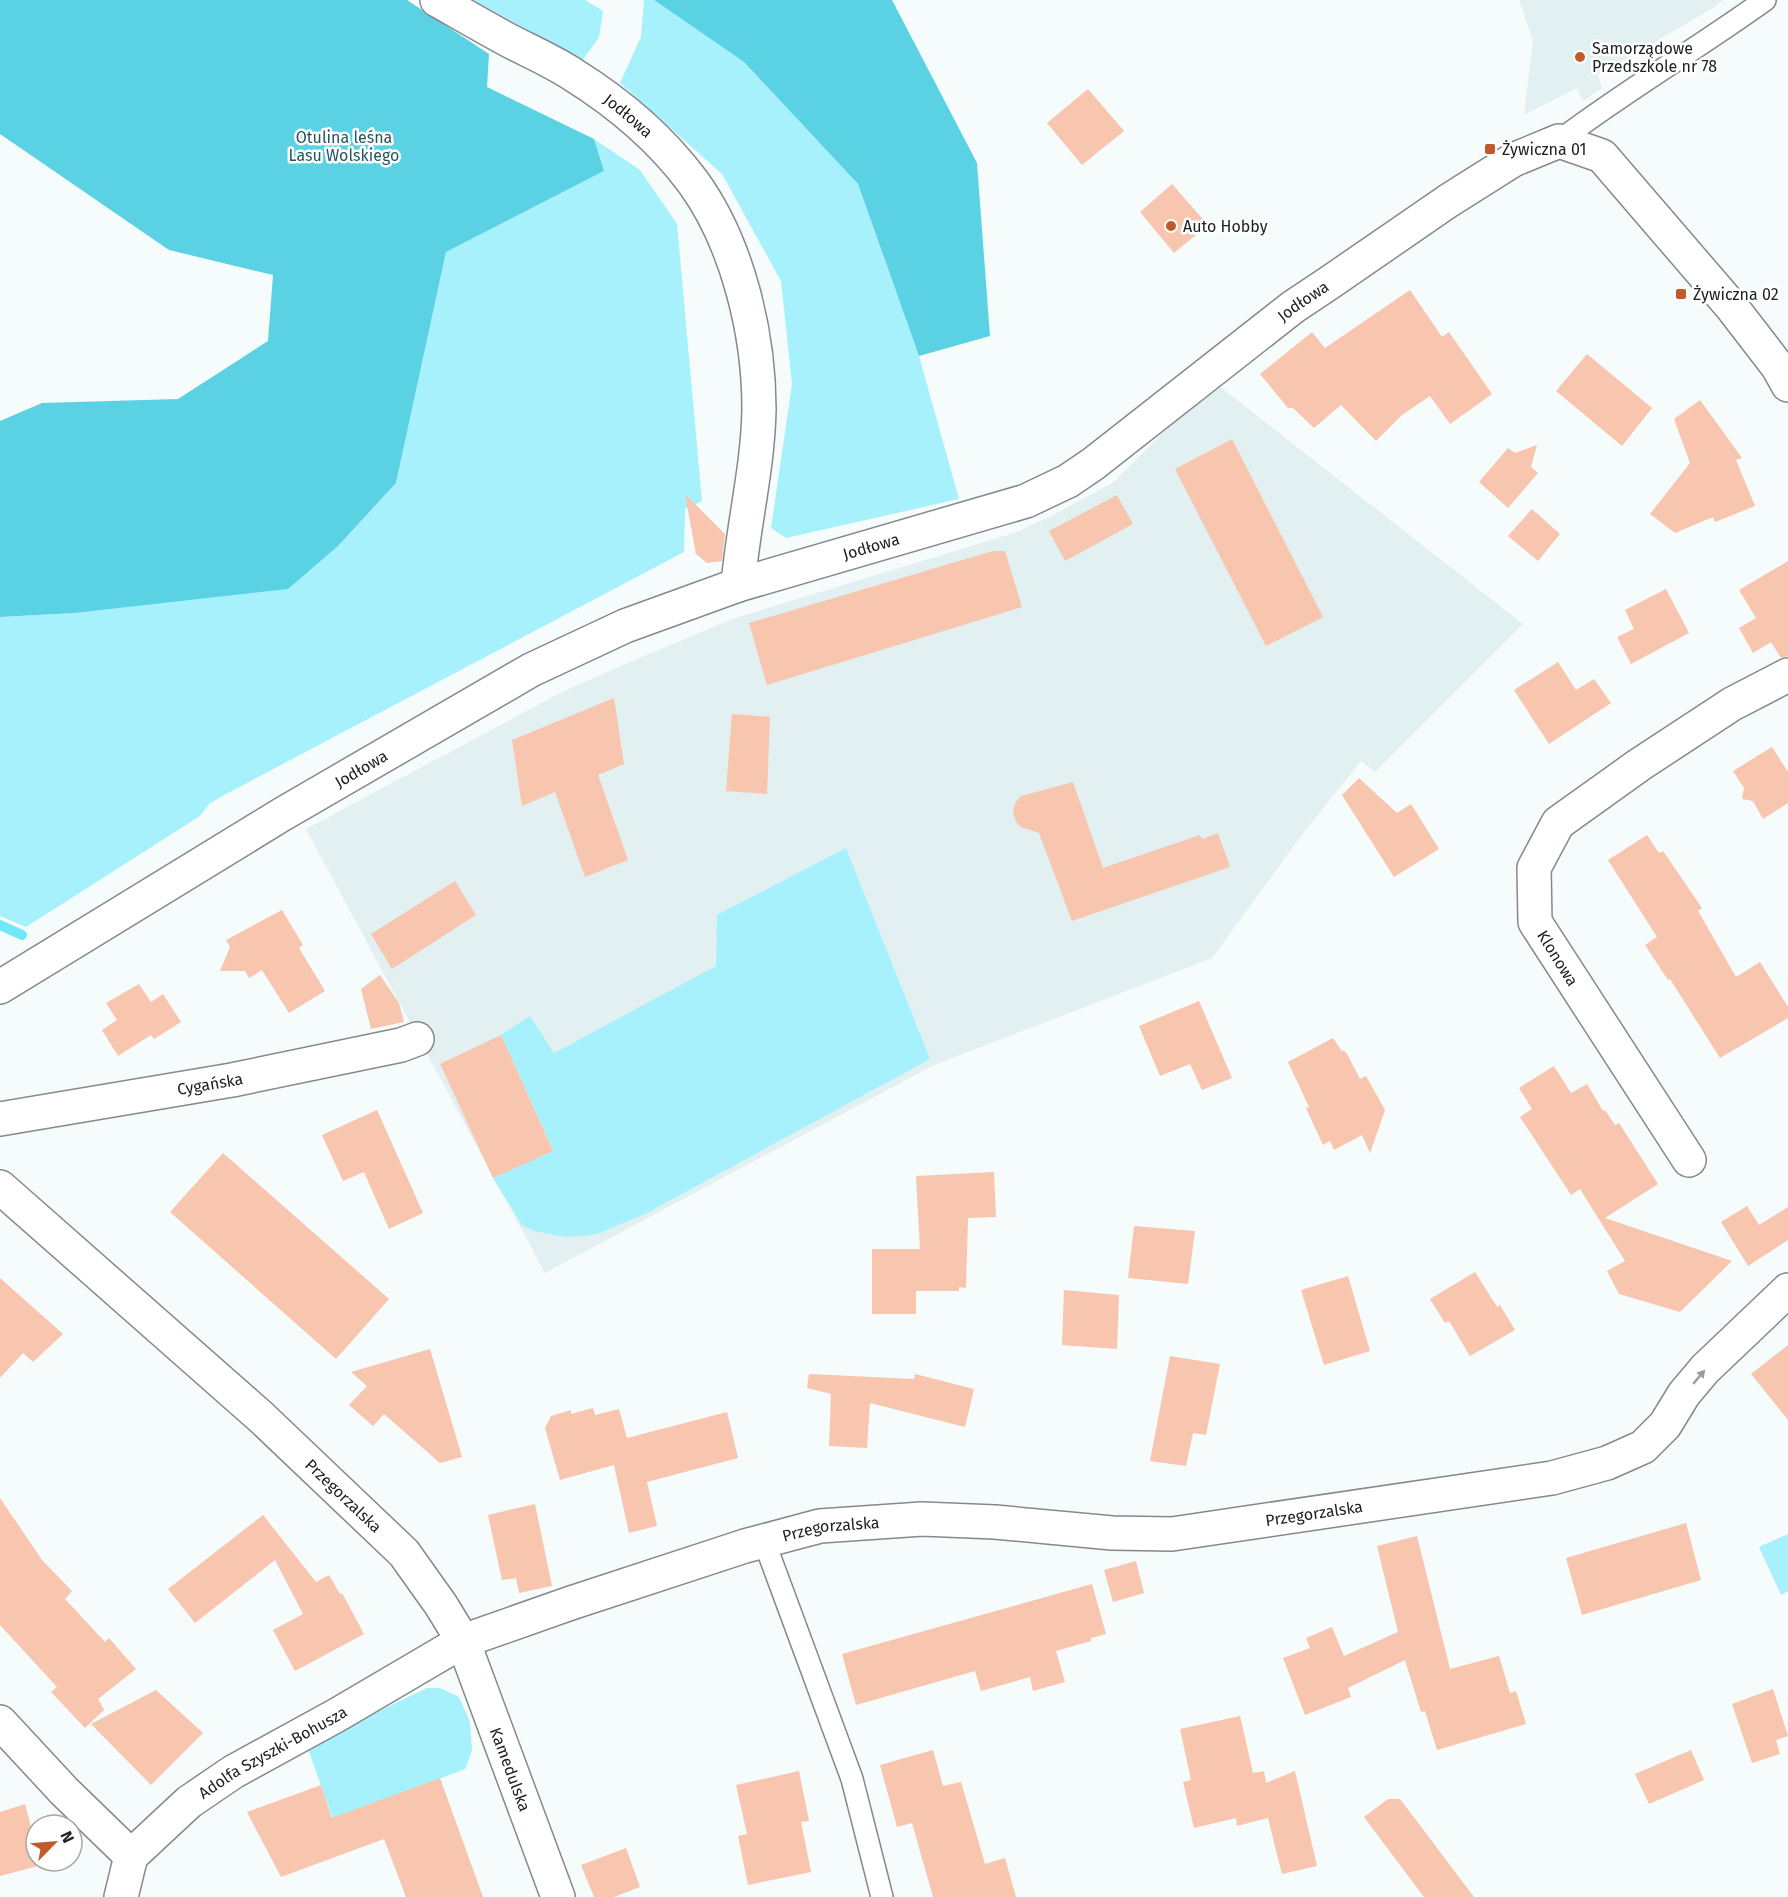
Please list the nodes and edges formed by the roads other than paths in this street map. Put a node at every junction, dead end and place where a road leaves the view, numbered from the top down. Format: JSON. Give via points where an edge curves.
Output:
{"nodes":[{"id":1,"x":437,"y":0,"type":"edge"},
{"id":2,"x":1765,"y":0,"type":"edge"},
{"id":3,"x":1559,"y":141,"type":"junction"},
{"id":4,"x":1788,"y":385,"type":"edge"},
{"id":5,"x":738,"y":585,"type":"junction"},
{"id":6,"x":1788,"y":675,"type":"edge"},
{"id":7,"x":0,"y":987,"type":"edge"},
{"id":8,"x":417,"y":1039,"type":"dead end"},
{"id":9,"x":0,"y":1119,"type":"edge"},
{"id":10,"x":1689,"y":1160,"type":"dead end"},
{"id":11,"x":5,"y":1200,"type":"edge"},
{"id":12,"x":1788,"y":1290,"type":"edge"},
{"id":13,"x":764,"y":1541,"type":"junction"},
{"id":14,"x":463,"y":1641,"type":"junction"},
{"id":15,"x":0,"y":1722,"type":"edge"},
{"id":16,"x":131,"y":1856,"type":"junction"},
{"id":17,"x":121,"y":1897,"type":"edge"},
{"id":18,"x":558,"y":1897,"type":"edge"},
{"id":19,"x":882,"y":1897,"type":"edge"}],
"edges":[{"from":1,"to":5,"type":"street","name":"Jodłowa","via":[[570,72],[599,92],[660,144],[693,183],[710,211],[741,286],[758,369],[756,456]]},
{"from":2,"to":3,"type":"lane"},
{"from":3,"to":4,"type":"street","via":[[1602,156],[1731,306]]},
{"from":3,"to":5,"type":"street","name":"Jodłowa","via":[[1513,160],[1293,307],[1068,481],[1026,501]]},
{"from":5,"to":7,"type":"street","name":"Jodłowa","via":[[625,626],[531,670],[281,814]]},
{"from":6,"to":10,"type":"street","name":"Klonowa","via":[[1732,704],[1558,823],[1534,868],[1535,922]]},
{"from":8,"to":9,"type":"street","name":"Cygańska","via":[[232,1080]]},
{"from":11,"to":14,"type":"street","name":"Przegorzalska","via":[[261,1417],[404,1553]]},
{"from":13,"to":12,"type":"street","name":"Przegorzalska","one_way":true,"via":[[820,1526],[922,1519],[1172,1534],[1552,1478],[1608,1463],[1643,1447],[1665,1425],[1705,1369]]},
{"from":13,"to":14,"type":"street","name":"Przegorzalska"},
{"from":13,"to":19,"type":"lane","via":[[852,1779]]},
{"from":14,"to":16,"type":"street","name":"Adolfa Szyszki-Bohusza","via":[[233,1772],[189,1802]]},
{"from":14,"to":18,"type":"street","name":"Kamedulska"},
{"from":15,"to":16,"type":"street"},
{"from":16,"to":17,"type":"street"}]}
